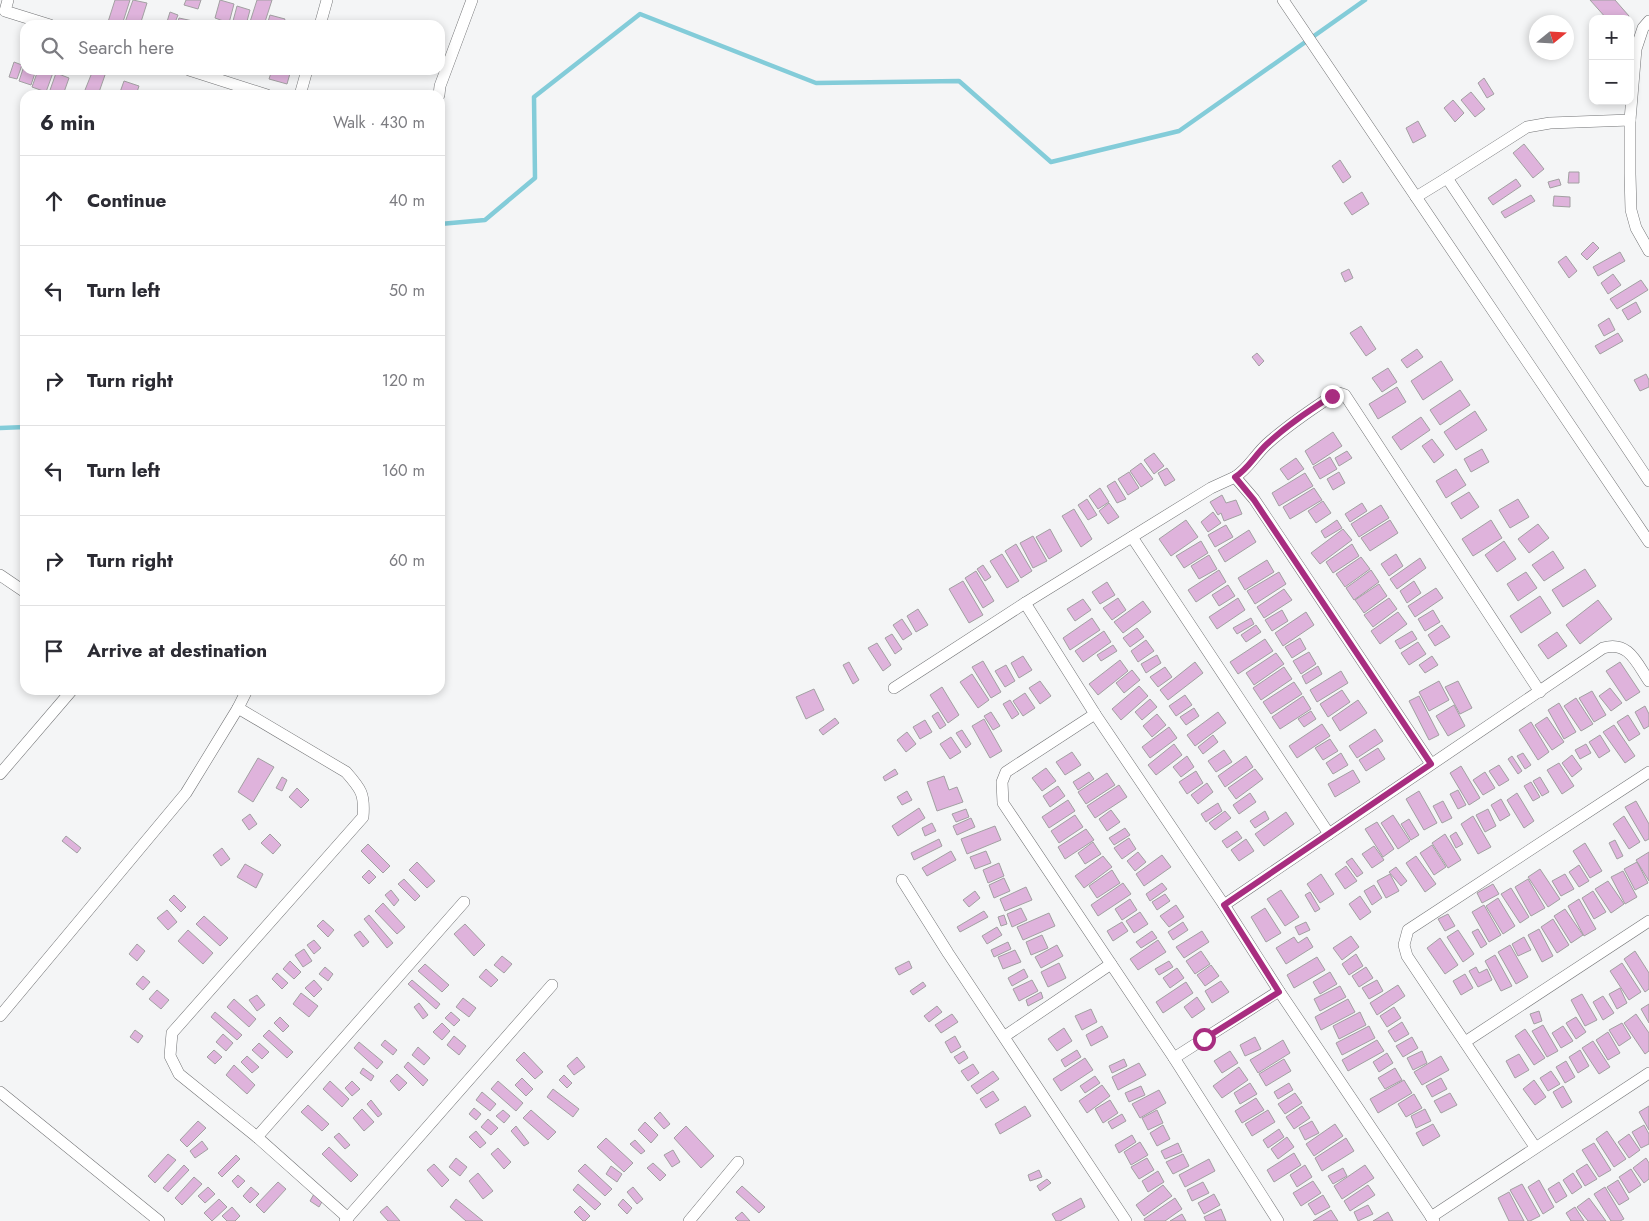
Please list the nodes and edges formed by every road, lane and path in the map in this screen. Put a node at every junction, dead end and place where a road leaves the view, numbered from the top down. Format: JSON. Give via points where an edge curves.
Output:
{"nodes":[{"id":1,"x":8,"y":0,"type":"edge"},
{"id":2,"x":327,"y":0,"type":"edge"},
{"id":3,"x":472,"y":0,"type":"edge"},
{"id":4,"x":1283,"y":0,"type":"edge"},
{"id":5,"x":34,"y":20,"type":"edge"},
{"id":6,"x":321,"y":20,"type":"edge"},
{"id":7,"x":1649,"y":21,"type":"edge"},
{"id":8,"x":445,"y":73,"type":"edge"},
{"id":9,"x":205,"y":75,"type":"edge"},
{"id":10,"x":306,"y":75,"type":"edge"},
{"id":11,"x":444,"y":75,"type":"edge"},
{"id":12,"x":251,"y":90,"type":"edge"},
{"id":13,"x":301,"y":90,"type":"edge"},
{"id":14,"x":440,"y":90,"type":"edge"},
{"id":15,"x":1630,"y":120,"type":"junction"},
{"id":16,"x":1447,"y":178,"type":"junction"},
{"id":17,"x":1416,"y":197,"type":"junction"},
{"id":18,"x":1649,"y":251,"type":"edge"},
{"id":19,"x":1235,"y":477,"type":"junction"},
{"id":20,"x":1649,"y":481,"type":"edge"},
{"id":21,"x":1132,"y":537,"type":"junction"},
{"id":22,"x":1649,"y":542,"type":"edge"},
{"id":23,"x":0,"y":575,"type":"edge"},
{"id":24,"x":20,"y":589,"type":"edge"},
{"id":25,"x":1025,"y":603,"type":"junction"},
{"id":26,"x":1649,"y":682,"type":"edge"},
{"id":27,"x":894,"y":688,"type":"dead end"},
{"id":28,"x":1540,"y":692,"type":"junction"},
{"id":29,"x":68,"y":695,"type":"edge"},
{"id":30,"x":244,"y":695,"type":"edge"},
{"id":31,"x":238,"y":708,"type":"junction"},
{"id":32,"x":1095,"y":714,"type":"junction"},
{"id":33,"x":1431,"y":764,"type":"junction"},
{"id":34,"x":1649,"y":772,"type":"edge"},
{"id":35,"x":0,"y":774,"type":"edge"},
{"id":36,"x":1329,"y":834,"type":"junction"},
{"id":37,"x":902,"y":880,"type":"dead end"},
{"id":38,"x":464,"y":902,"type":"dead end"},
{"id":39,"x":1224,"y":905,"type":"junction"},
{"id":40,"x":1649,"y":921,"type":"edge"},
{"id":41,"x":1111,"y":964,"type":"junction"},
{"id":42,"x":552,"y":985,"type":"dead end"},
{"id":43,"x":1279,"y":992,"type":"junction"},
{"id":44,"x":0,"y":1016,"type":"edge"},
{"id":45,"x":1004,"y":1036,"type":"junction"},
{"id":46,"x":1466,"y":1042,"type":"junction"},
{"id":47,"x":1174,"y":1058,"type":"junction"},
{"id":48,"x":1649,"y":1073,"type":"edge"},
{"id":49,"x":0,"y":1092,"type":"edge"},
{"id":50,"x":257,"y":1137,"type":"junction"},
{"id":51,"x":1535,"y":1147,"type":"junction"},
{"id":52,"x":738,"y":1162,"type":"dead end"},
{"id":53,"x":1432,"y":1219,"type":"edge"},
{"id":54,"x":346,"y":1220,"type":"edge"},
{"id":55,"x":159,"y":1221,"type":"edge"},
{"id":56,"x":689,"y":1221,"type":"edge"},
{"id":57,"x":1126,"y":1221,"type":"edge"},
{"id":58,"x":1278,"y":1221,"type":"edge"}],
"edges":[{"from":1,"to":5,"type":"street","via":[[5,11]]},
{"from":2,"to":6,"type":"street"},
{"from":3,"to":8,"type":"street"},
{"from":4,"to":17,"type":"street"},
{"from":7,"to":15,"type":"street","via":[[1636,49]]},
{"from":9,"to":12,"type":"street"},
{"from":10,"to":13,"type":"street"},
{"from":11,"to":14,"type":"street"},
{"from":15,"to":16,"type":"street","via":[[1527,127]]},
{"from":15,"to":18,"type":"street","via":[[1631,210],[1636,228]]},
{"from":16,"to":17,"type":"street"},
{"from":16,"to":20,"type":"street"},
{"from":17,"to":22,"type":"street"},
{"from":19,"to":21,"type":"street","via":[[1211,488]]},
{"from":19,"to":28,"type":"street","via":[[1244,472],[1261,450],[1287,426],[1332,396],[1345,395]]},
{"from":19,"to":33,"type":"street","via":[[1254,500]]},
{"from":21,"to":25,"type":"street"},
{"from":21,"to":36,"type":"street"},
{"from":23,"to":24,"type":"street"},
{"from":25,"to":27,"type":"street"},
{"from":25,"to":32,"type":"street"},
{"from":26,"to":28,"type":"street","via":[[1630,652],[1612,645]]},
{"from":28,"to":33,"type":"street"},
{"from":29,"to":35,"type":"street"},
{"from":30,"to":31,"type":"street"},
{"from":31,"to":44,"type":"street","via":[[186,793]]},
{"from":31,"to":50,"type":"street","via":[[346,772],[358,786],[364,801],[363,817],[172,1033],[170,1056],[179,1074]]},
{"from":32,"to":39,"type":"street"},
{"from":32,"to":41,"type":"street","via":[[1006,772],[1001,794],[1010,814]]},
{"from":33,"to":36,"type":"street"},
{"from":34,"to":46,"type":"street","via":[[1408,930],[1404,945],[1407,956]]},
{"from":36,"to":39,"type":"street"},
{"from":37,"to":45,"type":"street"},
{"from":38,"to":50,"type":"street"},
{"from":39,"to":43,"type":"street"},
{"from":40,"to":46,"type":"street"},
{"from":41,"to":45,"type":"street"},
{"from":41,"to":47,"type":"street"},
{"from":42,"to":54,"type":"street"},
{"from":43,"to":47,"type":"street"},
{"from":43,"to":53,"type":"street"},
{"from":45,"to":57,"type":"street"},
{"from":46,"to":51,"type":"street"},
{"from":47,"to":58,"type":"street"},
{"from":48,"to":51,"type":"street"},
{"from":49,"to":55,"type":"street"},
{"from":50,"to":54,"type":"street"},
{"from":51,"to":53,"type":"street"},
{"from":52,"to":56,"type":"street"}]}
